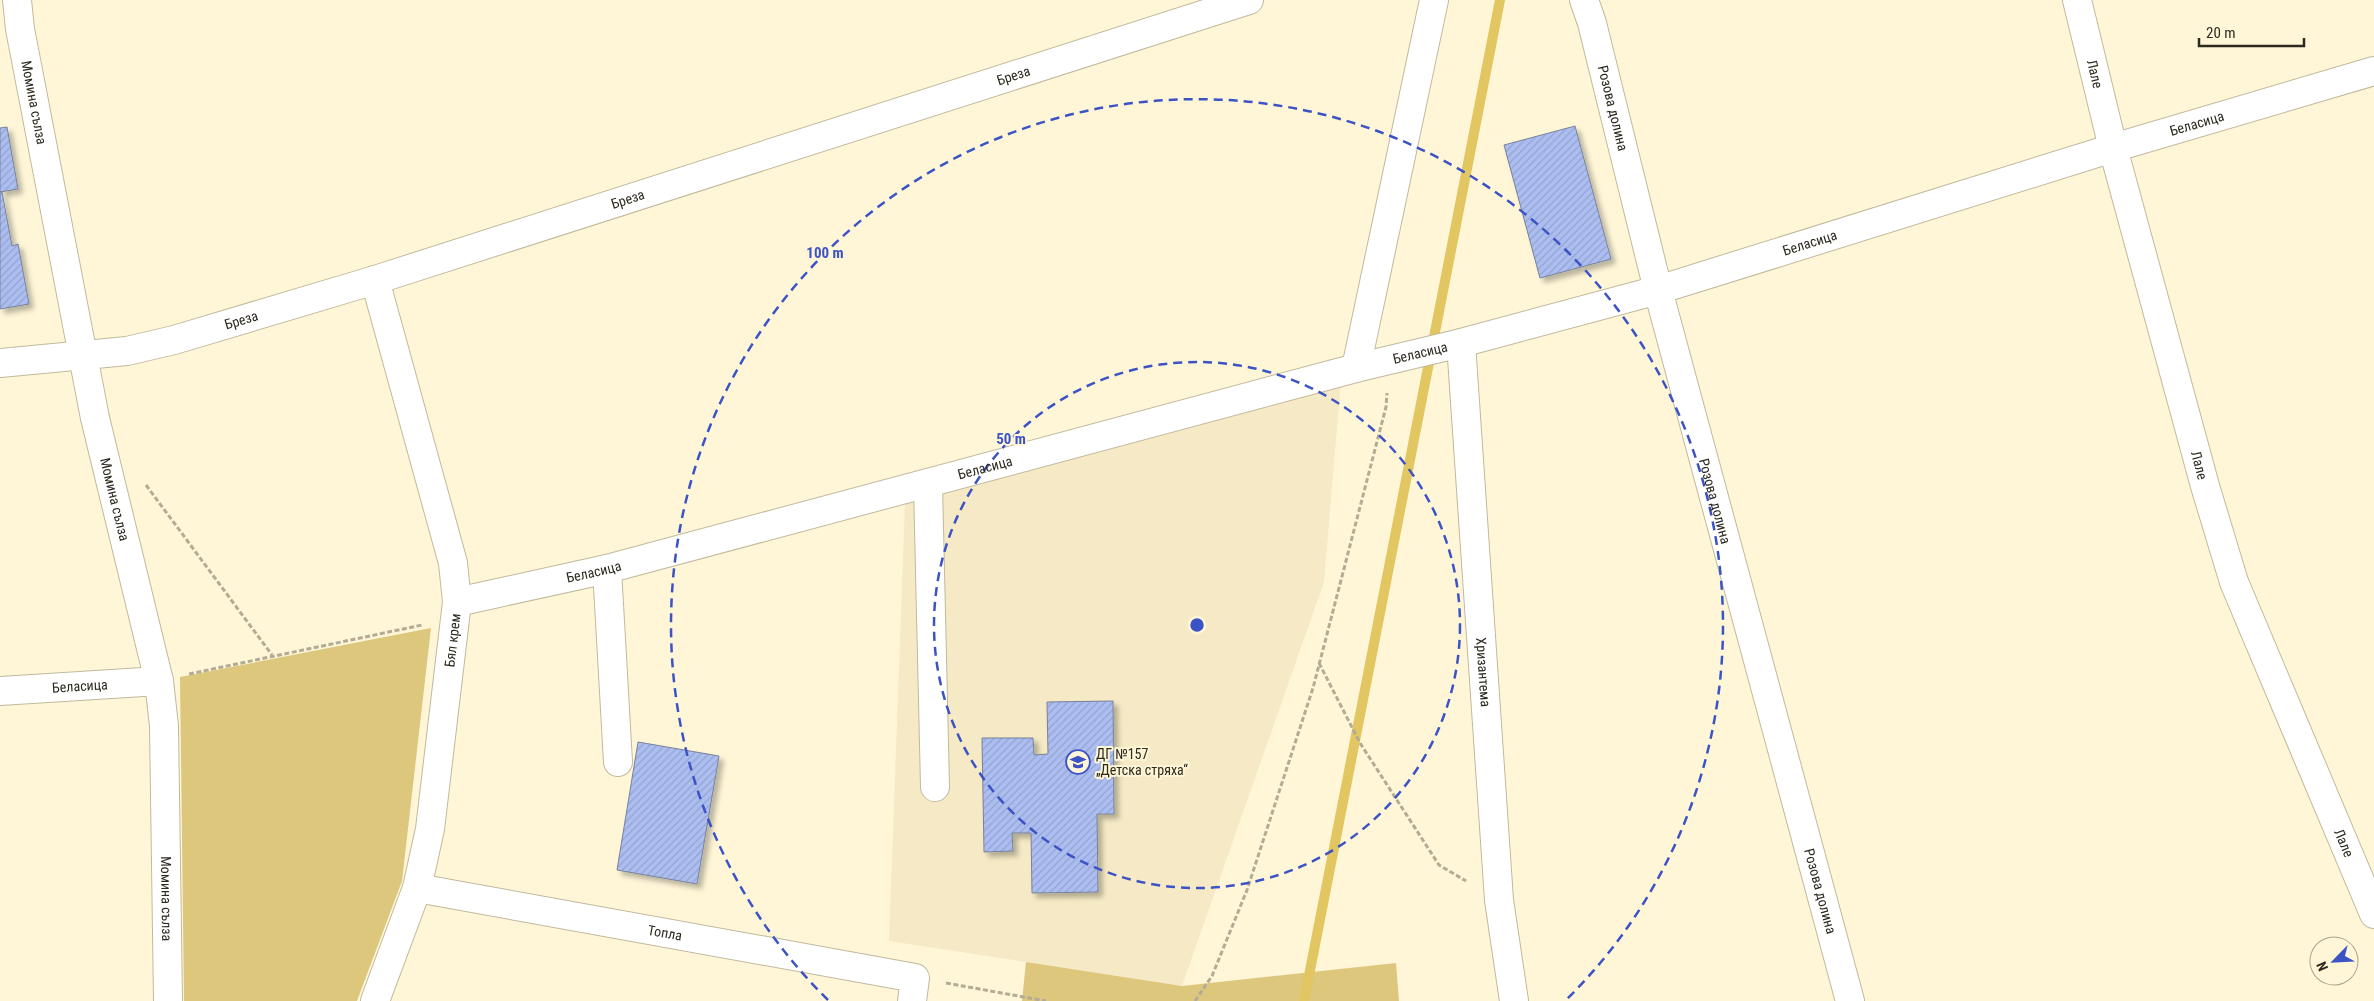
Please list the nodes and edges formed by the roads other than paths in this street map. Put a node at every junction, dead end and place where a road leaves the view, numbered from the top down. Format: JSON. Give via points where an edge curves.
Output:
{"nodes":[{"id":1,"x":17,"y":0,"type":"edge"},
{"id":2,"x":1249,"y":0,"type":"edge"},
{"id":3,"x":1434,"y":0,"type":"edge"},
{"id":4,"x":1584,"y":0,"type":"edge"},
{"id":5,"x":2077,"y":0,"type":"edge"},
{"id":6,"x":2374,"y":71,"type":"edge"},
{"id":7,"x":2113,"y":148,"type":"junction"},
{"id":8,"x":376,"y":280,"type":"junction"},
{"id":9,"x":1658,"y":290,"type":"junction"},
{"id":10,"x":1461,"y":343,"type":"junction"},
{"id":11,"x":84,"y":354,"type":"junction"},
{"id":12,"x":0,"y":363,"type":"edge"},
{"id":13,"x":1356,"y":368,"type":"junction"},
{"id":14,"x":928,"y":484,"type":"junction"},
{"id":15,"x":606,"y":569,"type":"junction"},
{"id":16,"x":456,"y":610,"type":"junction"},
{"id":17,"x":159,"y":681,"type":"junction"},
{"id":18,"x":0,"y":691,"type":"edge"},
{"id":19,"x":618,"y":762,"type":"dead end"},
{"id":20,"x":935,"y":787,"type":"dead end"},
{"id":21,"x":417,"y":888,"type":"junction"},
{"id":22,"x":2374,"y":914,"type":"edge"},
{"id":23,"x":913,"y":989,"type":"edge"},
{"id":24,"x":168,"y":1001,"type":"edge"},
{"id":25,"x":375,"y":1001,"type":"edge"},
{"id":26,"x":1514,"y":1001,"type":"edge"},
{"id":27,"x":1850,"y":1001,"type":"edge"}],
"edges":[{"from":1,"to":11,"type":"street","name":"Момина сълза"},
{"from":2,"to":8,"type":"street","name":"Бреза"},
{"from":3,"to":13,"type":"street"},
{"from":4,"to":9,"type":"street","name":"Розова долина"},
{"from":5,"to":7,"type":"street","name":"Лале"},
{"from":6,"to":7,"type":"street","name":"Беласица"},
{"from":7,"to":9,"type":"street","name":"Беласица"},
{"from":7,"to":22,"type":"street","name":"Лале","via":[[2234,582]]},
{"from":8,"to":11,"type":"street","name":"Бреза","via":[[174,340],[127,350]]},
{"from":8,"to":16,"type":"street","name":"Бял крем","via":[[453,563]]},
{"from":9,"to":10,"type":"street","name":"Беласица"},
{"from":9,"to":27,"type":"street","name":"Розова долина"},
{"from":10,"to":13,"type":"street","name":"Беласица"},
{"from":10,"to":26,"type":"street","name":"Хризантема","via":[[1499,900]]},
{"from":11,"to":12,"type":"street","name":"Бреза"},
{"from":11,"to":17,"type":"street","name":"Момина сълза","via":[[95,418]]},
{"from":13,"to":14,"type":"street","name":"Беласица"},
{"from":14,"to":15,"type":"street","name":"Беласица"},
{"from":14,"to":20,"type":"street"},
{"from":15,"to":16,"type":"street","name":"Беласица"},
{"from":15,"to":19,"type":"street"},
{"from":16,"to":21,"type":"street","name":"Бял крем","via":[[430,829]]},
{"from":17,"to":18,"type":"street","name":"Беласица"},
{"from":17,"to":24,"type":"street","name":"Момина сълза","via":[[164,726]]},
{"from":21,"to":23,"type":"street","name":"Топла"},
{"from":21,"to":25,"type":"street","name":"Бял крем"}]}
